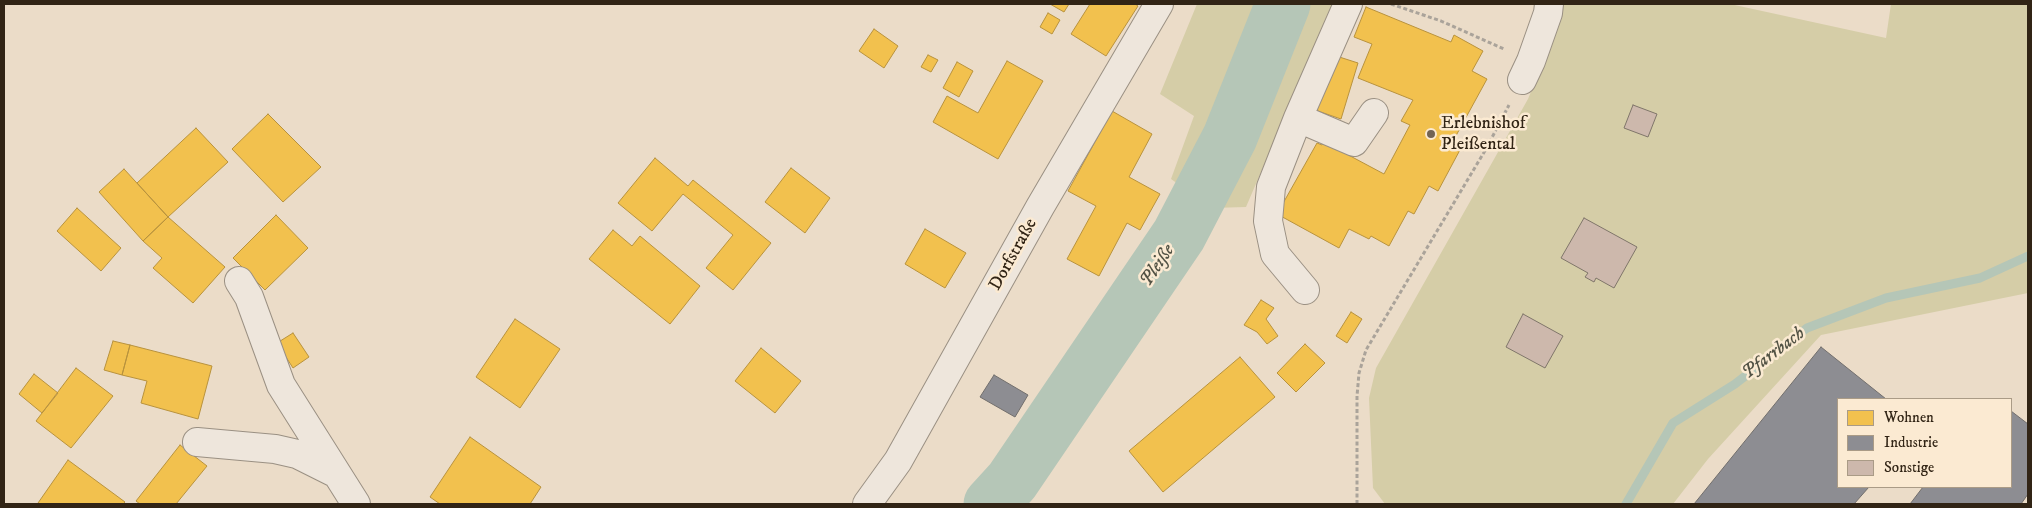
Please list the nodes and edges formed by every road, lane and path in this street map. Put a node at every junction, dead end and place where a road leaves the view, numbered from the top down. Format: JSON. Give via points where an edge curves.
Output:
{"nodes":[{"id":1,"x":1159,"y":4,"type":"edge"},
{"id":2,"x":1348,"y":4,"type":"edge"},
{"id":3,"x":1391,"y":4,"type":"edge"},
{"id":4,"x":1549,"y":4,"type":"edge"},
{"id":5,"x":1527,"y":71,"type":"junction"},
{"id":6,"x":1374,"y":113,"type":"dead end"},
{"id":7,"x":1298,"y":118,"type":"junction"},
{"id":8,"x":239,"y":281,"type":"dead end"},
{"id":9,"x":1305,"y":290,"type":"dead end"},
{"id":10,"x":198,"y":442,"type":"dead end"},
{"id":11,"x":335,"y":473,"type":"junction"},
{"id":12,"x":356,"y":504,"type":"edge"},
{"id":13,"x":867,"y":504,"type":"edge"},
{"id":14,"x":1358,"y":504,"type":"edge"}],
"edges":[{"from":1,"to":13,"type":"street","name":"Dorfstraße","via":[[1040,207],[898,461]]},
{"from":2,"to":7,"type":"street"},
{"from":3,"to":5,"type":"path","via":[[1441,21]]},
{"from":4,"to":5,"type":"street"},
{"from":5,"to":14,"type":"path","via":[[1486,149],[1366,350],[1357,396]]},
{"from":6,"to":7,"type":"street","via":[[1354,142]]},
{"from":7,"to":9,"type":"street","via":[[1271,188],[1268,221],[1275,254]]},
{"from":8,"to":11,"type":"street","via":[[249,297],[281,385]]},
{"from":10,"to":11,"type":"street","via":[[297,454]]},
{"from":11,"to":12,"type":"street"}]}
